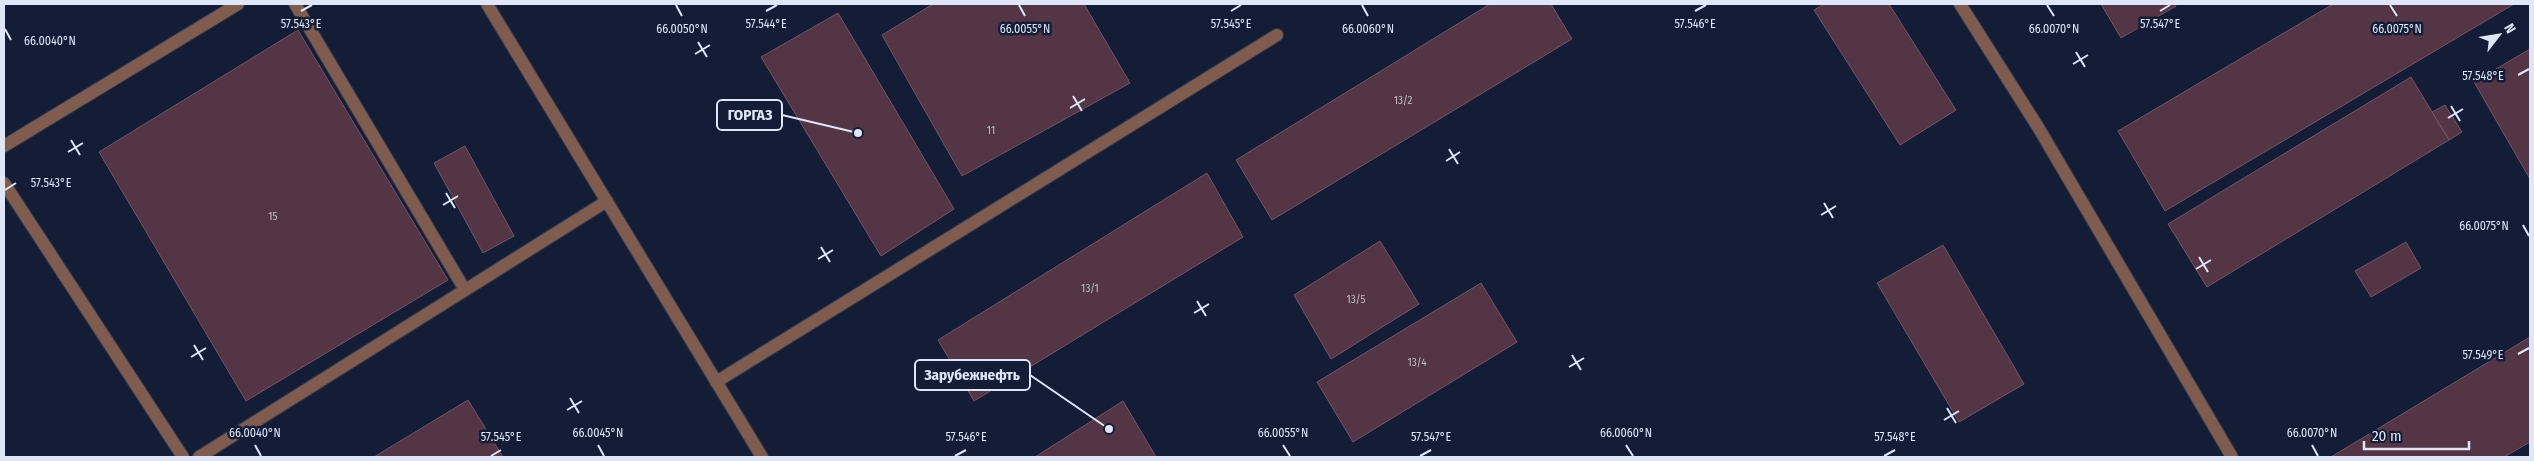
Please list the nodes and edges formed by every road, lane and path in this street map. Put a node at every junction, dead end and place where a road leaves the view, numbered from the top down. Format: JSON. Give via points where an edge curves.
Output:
{"nodes":[{"id":1,"x":238,"y":4,"type":"edge"},
{"id":2,"x":295,"y":4,"type":"edge"},
{"id":3,"x":487,"y":4,"type":"edge"},
{"id":4,"x":1960,"y":4,"type":"edge"},
{"id":5,"x":1278,"y":35,"type":"dead end"},
{"id":6,"x":4,"y":146,"type":"edge"},
{"id":7,"x":4,"y":183,"type":"edge"},
{"id":8,"x":607,"y":201,"type":"junction"},
{"id":9,"x":465,"y":290,"type":"junction"},
{"id":10,"x":716,"y":382,"type":"junction"},
{"id":11,"x":183,"y":457,"type":"edge"},
{"id":12,"x":199,"y":457,"type":"edge"},
{"id":13,"x":762,"y":457,"type":"edge"},
{"id":14,"x":2232,"y":457,"type":"edge"}],
"edges":[{"from":1,"to":6,"type":"street"},
{"from":2,"to":9,"type":"street"},
{"from":3,"to":8,"type":"street"},
{"from":4,"to":14,"type":"street","via":[[2038,127]]},
{"from":5,"to":10,"type":"street"},
{"from":7,"to":11,"type":"street"},
{"from":8,"to":9,"type":"street"},
{"from":8,"to":10,"type":"street"},
{"from":9,"to":12,"type":"street"},
{"from":10,"to":13,"type":"street"}]}
